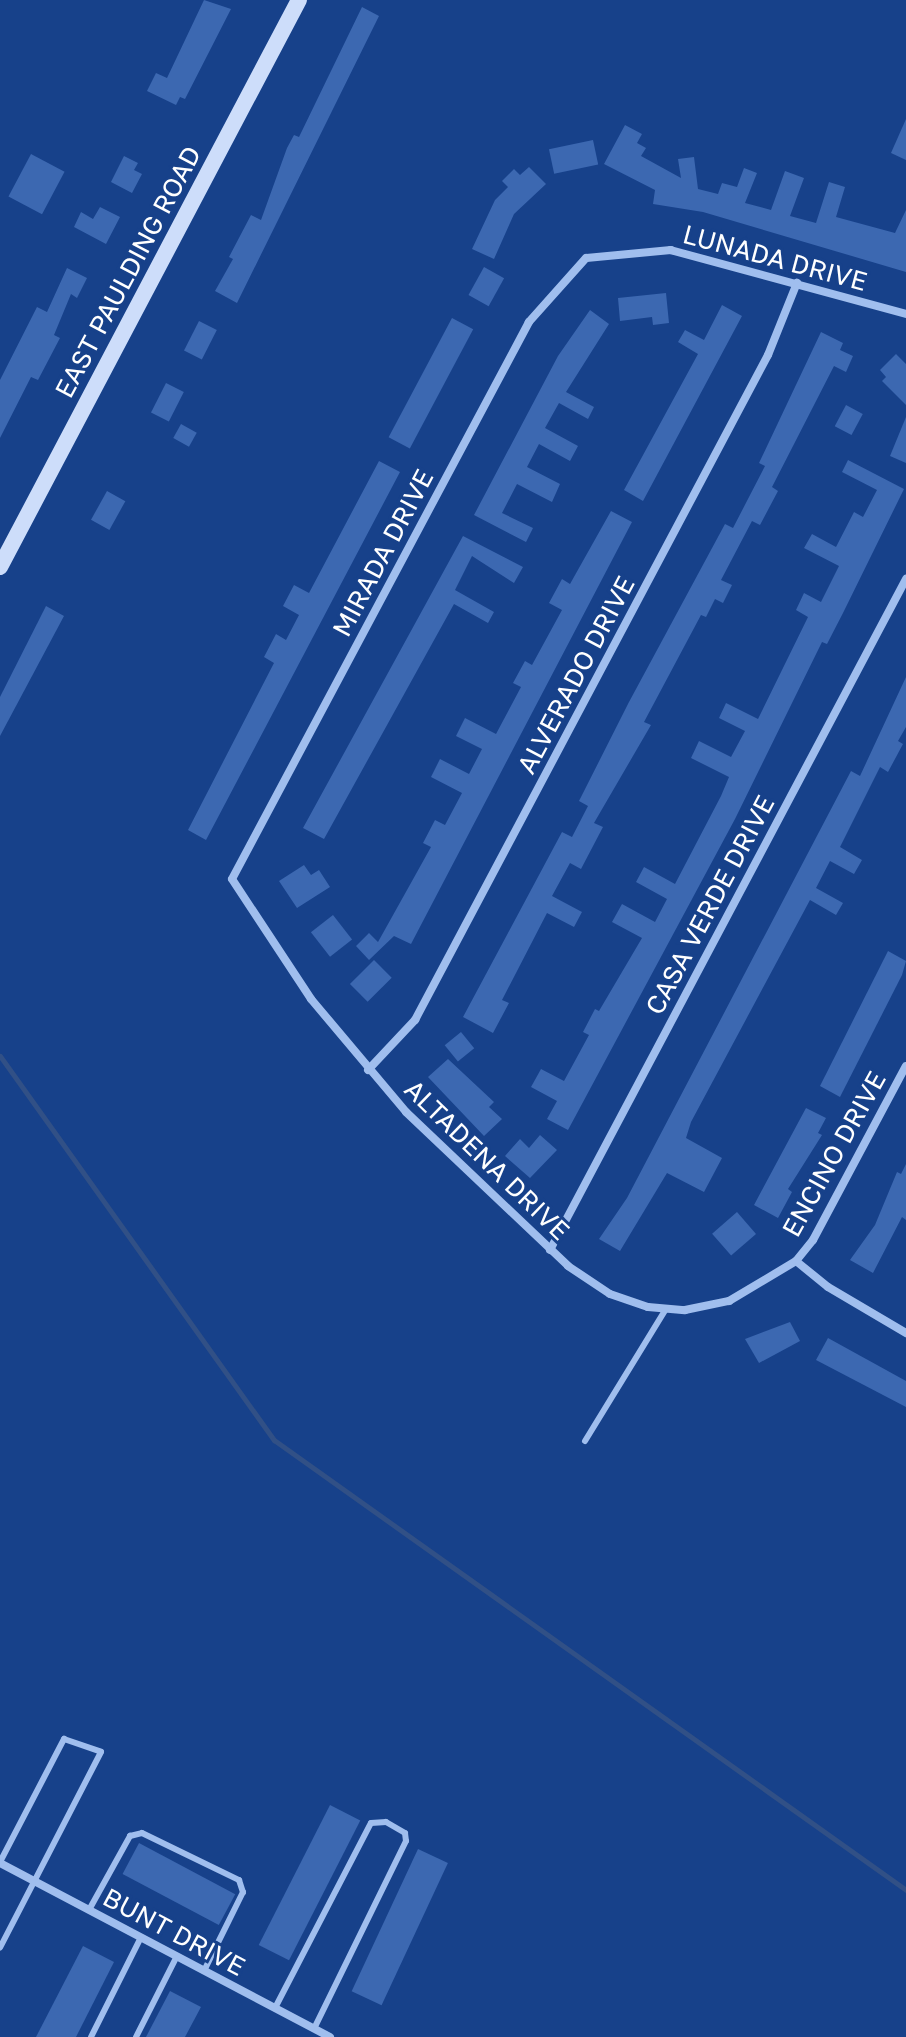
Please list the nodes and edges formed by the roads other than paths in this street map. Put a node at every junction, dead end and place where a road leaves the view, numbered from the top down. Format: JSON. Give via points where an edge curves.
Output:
{"nodes":[{"id":1,"x":299,"y":0,"type":"edge"},
{"id":2,"x":586,"y":258,"type":"joint"},
{"id":3,"x":797,"y":283,"type":"junction"},
{"id":4,"x":906,"y":314,"type":"edge"},
{"id":5,"x":0,"y":567,"type":"edge"},
{"id":6,"x":906,"y":579,"type":"edge"},
{"id":7,"x":232,"y":879,"type":"joint"},
{"id":8,"x":906,"y":1066,"type":"edge"},
{"id":9,"x":368,"y":1070,"type":"junction"},
{"id":10,"x":550,"y":1250,"type":"junction"},
{"id":11,"x":796,"y":1261,"type":"junction"},
{"id":12,"x":666,"y":1309,"type":"junction"},
{"id":13,"x":906,"y":1333,"type":"edge"},
{"id":14,"x":585,"y":1441,"type":"dead end"},
{"id":15,"x":0,"y":1862,"type":"edge"},
{"id":16,"x":37,"y":1882,"type":"junction"},
{"id":17,"x":89,"y":1910,"type":"junction"},
{"id":18,"x":141,"y":1937,"type":"junction"},
{"id":19,"x":0,"y":1948,"type":"edge"},
{"id":20,"x":177,"y":1956,"type":"junction"},
{"id":21,"x":204,"y":1971,"type":"junction"},
{"id":22,"x":275,"y":2008,"type":"junction"},
{"id":23,"x":314,"y":2029,"type":"junction"},
{"id":24,"x":91,"y":2037,"type":"edge"},
{"id":25,"x":136,"y":2037,"type":"edge"},
{"id":26,"x":330,"y":2037,"type":"edge"}],
"edges":[{"from":1,"to":5,"type":"main road","name":"EAST PAULDING ROAD"},
{"from":2,"to":3,"type":"street","name":"LUNADA DRIVE","via":[[671,250]]},
{"from":2,"to":7,"type":"street","name":"MIRADA DRIVE","via":[[529,322]]},
{"from":3,"to":4,"type":"street","name":"LUNADA DRIVE"},
{"from":3,"to":9,"type":"street","name":"ALVERADO DRIVE","via":[[768,355],[415,1020]]},
{"from":6,"to":10,"type":"street","name":"CASA VERDE DRIVE"},
{"from":7,"to":9,"type":"street","name":"ALTADENA DRIVE","via":[[302,987]]},
{"from":8,"to":11,"type":"street","name":"ENCINO DRIVE","via":[[813,1240]]},
{"from":9,"to":10,"type":"street","name":"ALTADENA DRIVE","via":[[458,1166]]},
{"from":10,"to":12,"type":"street","name":"ALTADENA DRIVE","via":[[610,1294]]},
{"from":11,"to":12,"type":"street","name":"ALTADENA DRIVE","via":[[729,1301]]},
{"from":11,"to":13,"type":"street","via":[[828,1287]]},
{"from":12,"to":14,"type":"lane"},
{"from":15,"to":16,"type":"street","name":"BUNT DRIVE"},
{"from":15,"to":16,"type":"lane","via":[[64,1739],[101,1752]]},
{"from":16,"to":17,"type":"street","name":"BUNT DRIVE"},
{"from":16,"to":19,"type":"lane"},
{"from":17,"to":18,"type":"street","name":"BUNT DRIVE"},
{"from":17,"to":21,"type":"lane","via":[[130,1836],[142,1833],[239,1880],[243,1892]]},
{"from":18,"to":20,"type":"street","name":"BUNT DRIVE"},
{"from":18,"to":24,"type":"lane"},
{"from":20,"to":21,"type":"street","name":"BUNT DRIVE"},
{"from":20,"to":25,"type":"lane"},
{"from":21,"to":22,"type":"street","name":"BUNT DRIVE"},
{"from":22,"to":23,"type":"street","name":"BUNT DRIVE"},
{"from":22,"to":23,"type":"lane","via":[[371,1823],[378,1820],[397,1827],[406,1841]]},
{"from":23,"to":26,"type":"street","name":"BUNT DRIVE"}]}
